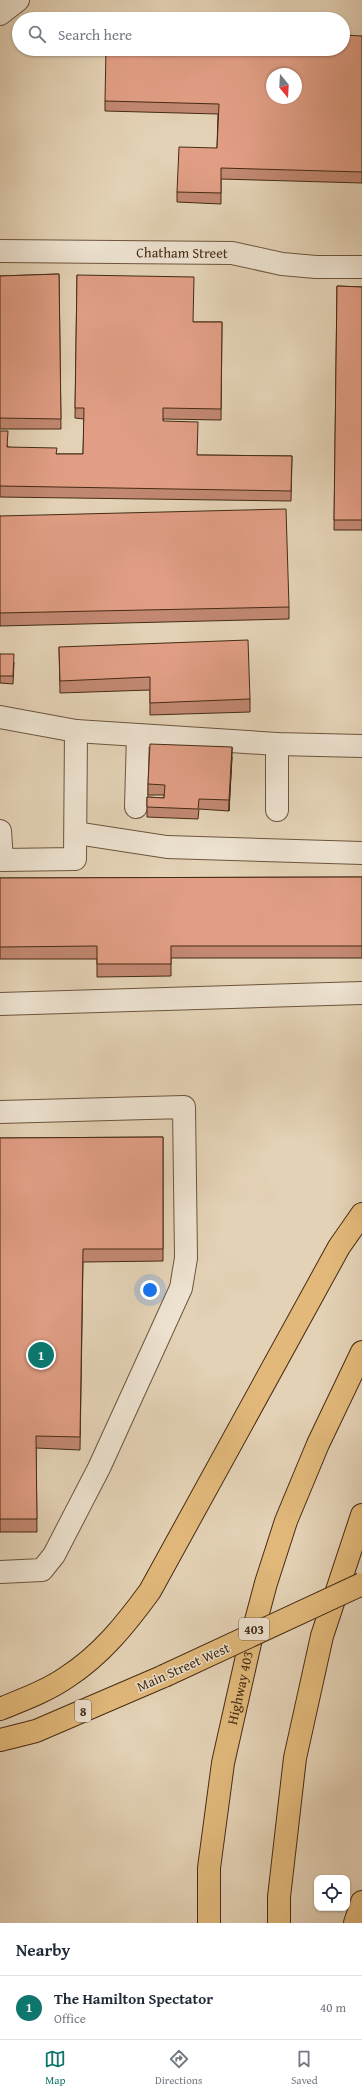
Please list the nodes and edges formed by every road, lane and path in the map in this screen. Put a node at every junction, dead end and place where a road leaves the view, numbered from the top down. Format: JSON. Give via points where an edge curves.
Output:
{"nodes":[{"id":1,"x":18,"y":0,"type":"edge"},
{"id":2,"x":0,"y":14,"type":"edge"},
{"id":3,"x":0,"y":251,"type":"edge"},
{"id":4,"x":362,"y":267,"type":"edge"},
{"id":5,"x":0,"y":717,"type":"edge"},
{"id":6,"x":76,"y":731,"type":"junction"},
{"id":7,"x":138,"y":735,"type":"junction"},
{"id":8,"x":277,"y":744,"type":"junction"},
{"id":9,"x":362,"y":746,"type":"edge"},
{"id":10,"x":136,"y":807,"type":"dead end"},
{"id":11,"x":277,"y":810,"type":"dead end"},
{"id":12,"x":0,"y":831,"type":"edge"},
{"id":13,"x":76,"y":833,"type":"junction"},
{"id":14,"x":362,"y":852,"type":"edge"},
{"id":15,"x":362,"y":994,"type":"edge"},
{"id":16,"x":0,"y":1004,"type":"edge"},
{"id":17,"x":0,"y":1112,"type":"edge"},
{"id":18,"x":362,"y":1214,"type":"edge"},
{"id":19,"x":362,"y":1352,"type":"edge"},
{"id":20,"x":362,"y":1515,"type":"edge"},
{"id":21,"x":0,"y":1572,"type":"edge"},
{"id":22,"x":362,"y":1584,"type":"edge"},
{"id":23,"x":0,"y":1709,"type":"edge"},
{"id":24,"x":0,"y":1740,"type":"edge"},
{"id":25,"x":362,"y":1902,"type":"edge"},
{"id":26,"x":208,"y":1923,"type":"edge"},
{"id":27,"x":279,"y":1923,"type":"edge"},
{"id":28,"x":355,"y":1923,"type":"edge"}],
"edges":[{"from":1,"to":2,"type":"street"},
{"from":3,"to":4,"type":"street","name":"Chatham Street","via":[[223,252],[282,264]]},
{"from":5,"to":6,"type":"street"},
{"from":6,"to":7,"type":"street"},
{"from":6,"to":13,"type":"street"},
{"from":7,"to":8,"type":"street"},
{"from":7,"to":10,"type":"street"},
{"from":8,"to":9,"type":"street"},
{"from":8,"to":11,"type":"street"},
{"from":12,"to":13,"type":"street","via":[[2,860],[75,859]]},
{"from":13,"to":14,"type":"street","via":[[167,846]]},
{"from":15,"to":16,"type":"street"},
{"from":17,"to":21,"type":"street","via":[[184,1107],[186,1258],[181,1288],[99,1468],[54,1556],[42,1570]]},
{"from":18,"to":23,"type":"main road","via":[[339,1247],[150,1591],[128,1622],[100,1650],[66,1678]]},
{"from":19,"to":26,"type":"main road","name":"Highway 403","number":"403","via":[[318,1444],[286,1521],[266,1583],[223,1763],[209,1868]]},
{"from":20,"to":27,"type":"main road","via":[[322,1636],[295,1758],[280,1889]]},
{"from":22,"to":24,"type":"main road","name":"Main Street West","number":"8","bridge":true,"via":[[164,1676],[36,1731]]},
{"from":25,"to":28,"type":"main road"}]}
